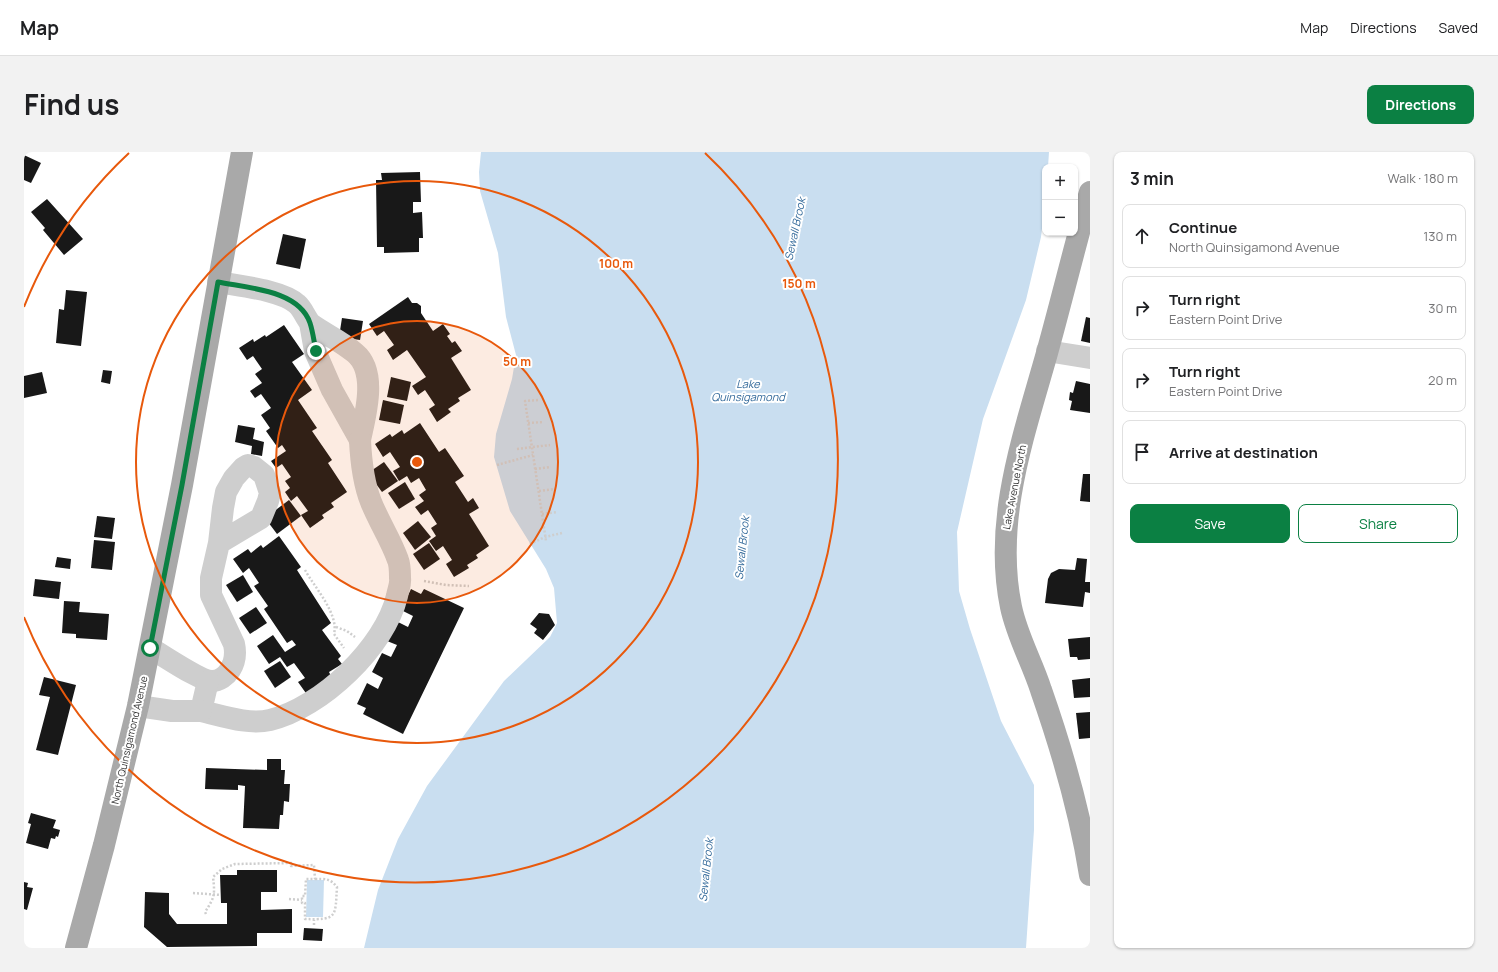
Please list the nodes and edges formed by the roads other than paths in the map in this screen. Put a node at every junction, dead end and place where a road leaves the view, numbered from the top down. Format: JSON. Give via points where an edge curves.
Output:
{"nodes":[{"id":1,"x":242,"y":152,"type":"edge"},
{"id":2,"x":1090,"y":192,"type":"edge"},
{"id":3,"x":218,"y":282,"type":"junction"},
{"id":4,"x":310,"y":323,"type":"junction"},
{"id":5,"x":1047,"y":351,"type":"junction"},
{"id":6,"x":1090,"y":358,"type":"edge"},
{"id":7,"x":360,"y":440,"type":"junction"},
{"id":8,"x":219,"y":543,"type":"dead end"},
{"id":9,"x":150,"y":648,"type":"junction"},
{"id":10,"x":208,"y":681,"type":"junction"},
{"id":11,"x":138,"y":706,"type":"junction"},
{"id":12,"x":201,"y":711,"type":"junction"},
{"id":13,"x":1090,"y":875,"type":"edge"},
{"id":14,"x":76,"y":948,"type":"edge"}],
"edges":[{"from":1,"to":3,"type":"main road","name":"North Quinsigamond Avenue"},
{"from":2,"to":5,"type":"main road","name":"Lake Avenue North"},
{"from":3,"to":4,"type":"street","via":[[288,298],[297,303]]},
{"from":3,"to":9,"type":"main road","name":"North Quinsigamond Avenue"},
{"from":4,"to":7,"type":"street","via":[[316,351],[332,390]]},
{"from":4,"to":7,"type":"street","via":[[355,353],[363,366],[368,386]]},
{"from":5,"to":6,"type":"street"},
{"from":5,"to":13,"type":"main road","name":"Lake Avenue North","via":[[1012,484],[1005,560],[1011,608],[1062,755]]},
{"from":7,"to":12,"type":"street","via":[[361,469],[366,489],[399,561],[400,580],[394,609],[387,622],[349,673],[322,694],[288,714],[269,720],[247,721]]},
{"from":8,"to":10,"type":"street","via":[[211,578],[211,594],[236,652],[229,672],[219,680]]},
{"from":9,"to":10,"type":"street"},
{"from":9,"to":11,"type":"main road","name":"North Quinsigamond Avenue"},
{"from":10,"to":12,"type":"street"},
{"from":11,"to":12,"type":"street"},
{"from":11,"to":14,"type":"main road","name":"North Quinsigamond Avenue"}]}
